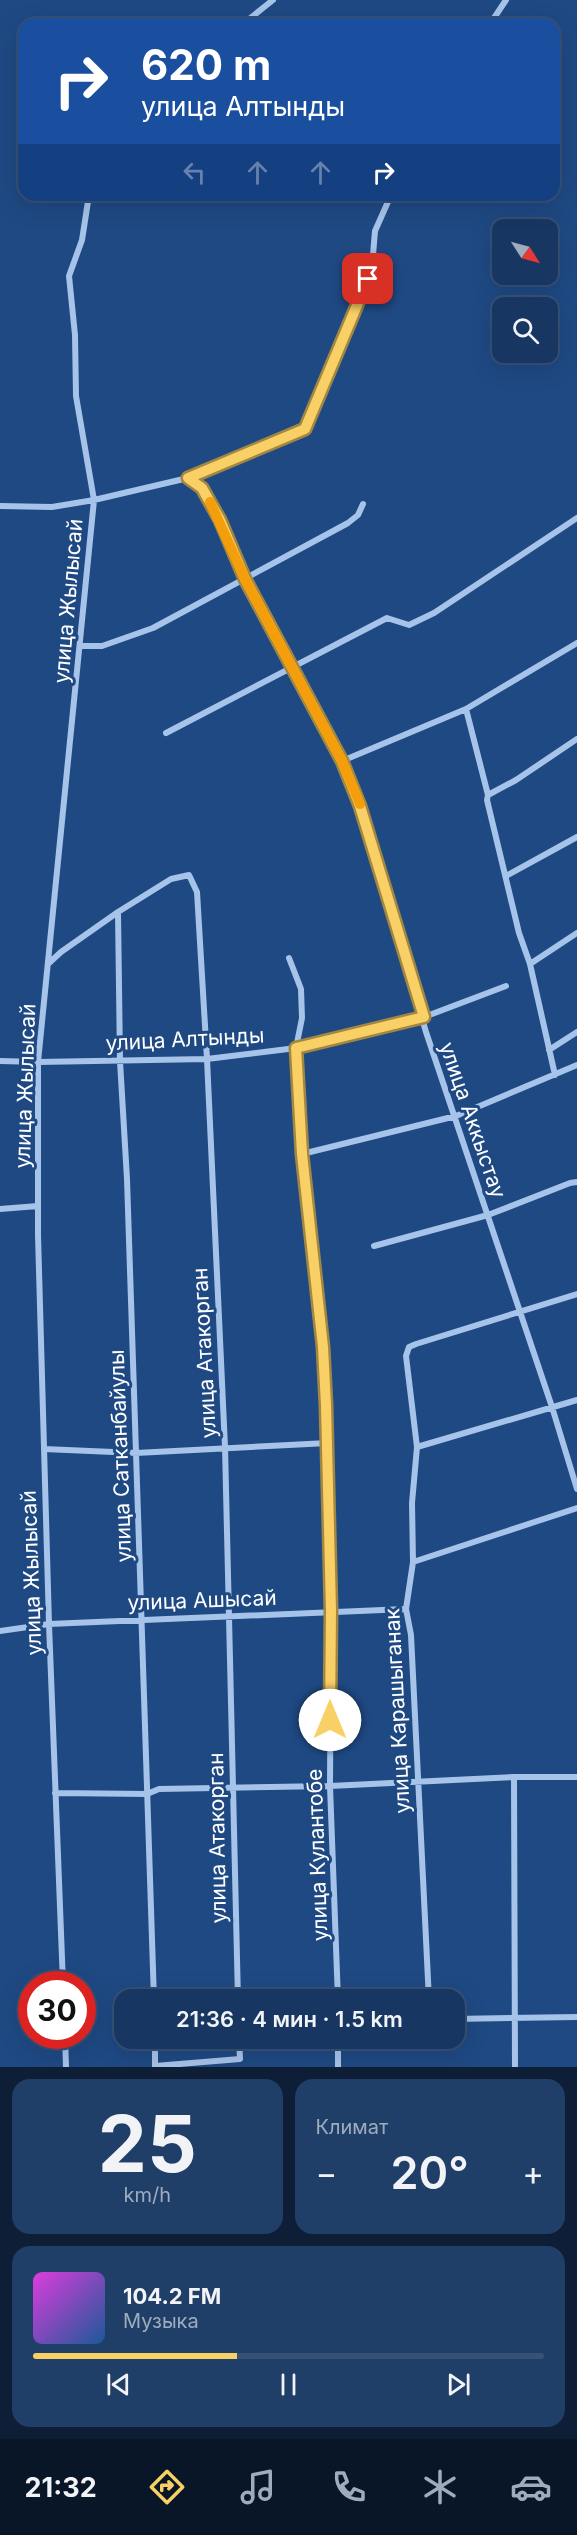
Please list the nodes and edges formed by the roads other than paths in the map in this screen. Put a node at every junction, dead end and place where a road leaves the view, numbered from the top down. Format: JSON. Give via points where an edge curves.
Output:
{"nodes":[{"id":1,"x":273,"y":0,"type":"edge"},
{"id":2,"x":506,"y":0,"type":"edge"},
{"id":3,"x":250,"y":18,"type":"edge"},
{"id":4,"x":494,"y":18,"type":"edge"},
{"id":5,"x":88,"y":201,"type":"edge"},
{"id":6,"x":388,"y":201,"type":"edge"},
{"id":7,"x":188,"y":478,"type":"junction"},
{"id":8,"x":94,"y":500,"type":"junction"},
{"id":9,"x":363,"y":504,"type":"dead end"},
{"id":10,"x":0,"y":506,"type":"edge"},
{"id":11,"x":577,"y":518,"type":"edge"},
{"id":12,"x":245,"y":579,"type":"junction"},
{"id":13,"x":577,"y":643,"type":"edge"},
{"id":14,"x":80,"y":646,"type":"junction"},
{"id":15,"x":293,"y":665,"type":"junction"},
{"id":16,"x":466,"y":709,"type":"junction"},
{"id":17,"x":166,"y":733,"type":"dead end"},
{"id":18,"x":577,"y":739,"type":"edge"},
{"id":19,"x":342,"y":761,"type":"junction"},
{"id":20,"x":488,"y":795,"type":"junction"},
{"id":21,"x":577,"y":837,"type":"edge"},
{"id":22,"x":506,"y":876,"type":"junction"},
{"id":23,"x":118,"y":912,"type":"junction"},
{"id":24,"x":577,"y":933,"type":"edge"},
{"id":25,"x":289,"y":958,"type":"dead end"},
{"id":26,"x":48,"y":964,"type":"junction"},
{"id":27,"x":530,"y":964,"type":"junction"},
{"id":28,"x":506,"y":986,"type":"dead end"},
{"id":29,"x":424,"y":1017,"type":"junction"},
{"id":30,"x":577,"y":1032,"type":"edge"},
{"id":31,"x":296,"y":1048,"type":"junction"},
{"id":32,"x":549,"y":1050,"type":"junction"},
{"id":33,"x":207,"y":1059,"type":"junction"},
{"id":34,"x":0,"y":1061,"type":"edge"},
{"id":35,"x":120,"y":1061,"type":"junction"},
{"id":36,"x":38,"y":1062,"type":"junction"},
{"id":37,"x":577,"y":1065,"type":"edge"},
{"id":38,"x":555,"y":1075,"type":"junction"},
{"id":39,"x":456,"y":1116,"type":"junction"},
{"id":40,"x":302,"y":1154,"type":"junction"},
{"id":41,"x":577,"y":1182,"type":"edge"},
{"id":42,"x":38,"y":1206,"type":"junction"},
{"id":43,"x":0,"y":1209,"type":"edge"},
{"id":44,"x":488,"y":1215,"type":"junction"},
{"id":45,"x":375,"y":1246,"type":"dead end"},
{"id":46,"x":577,"y":1294,"type":"edge"},
{"id":47,"x":518,"y":1310,"type":"junction"},
{"id":48,"x":577,"y":1400,"type":"edge"},
{"id":49,"x":552,"y":1407,"type":"junction"},
{"id":50,"x":328,"y":1443,"type":"junction"},
{"id":51,"x":417,"y":1447,"type":"junction"},
{"id":52,"x":225,"y":1448,"type":"junction"},
{"id":53,"x":44,"y":1449,"type":"junction"},
{"id":54,"x":136,"y":1453,"type":"junction"},
{"id":55,"x":577,"y":1489,"type":"edge"},
{"id":56,"x":577,"y":1508,"type":"edge"},
{"id":57,"x":413,"y":1562,"type":"junction"},
{"id":58,"x":406,"y":1609,"type":"junction"},
{"id":59,"x":331,"y":1611,"type":"junction"},
{"id":60,"x":230,"y":1616,"type":"junction"},
{"id":61,"x":142,"y":1619,"type":"junction"},
{"id":62,"x":49,"y":1624,"type":"junction"},
{"id":63,"x":0,"y":1630,"type":"edge"},
{"id":64,"x":514,"y":1777,"type":"junction"},
{"id":65,"x":577,"y":1778,"type":"edge"},
{"id":66,"x":417,"y":1782,"type":"junction"},
{"id":67,"x":330,"y":1786,"type":"junction"},
{"id":68,"x":231,"y":1788,"type":"junction"},
{"id":69,"x":55,"y":1793,"type":"junction"},
{"id":70,"x":147,"y":1794,"type":"junction"},
{"id":71,"x":62,"y":1971,"type":"edge"},
{"id":72,"x":154,"y":1989,"type":"edge"},
{"id":73,"x":238,"y":1989,"type":"edge"},
{"id":74,"x":338,"y":1989,"type":"edge"},
{"id":75,"x":428,"y":1989,"type":"edge"},
{"id":76,"x":577,"y":2017,"type":"edge"},
{"id":77,"x":515,"y":2018,"type":"junction"},
{"id":78,"x":465,"y":2019,"type":"edge"},
{"id":79,"x":65,"y":2049,"type":"edge"},
{"id":80,"x":155,"y":2049,"type":"edge"},
{"id":81,"x":240,"y":2049,"type":"edge"},
{"id":82,"x":338,"y":2049,"type":"edge"},
{"id":83,"x":155,"y":2066,"type":"edge"},
{"id":84,"x":66,"y":2067,"type":"edge"},
{"id":85,"x":338,"y":2067,"type":"edge"},
{"id":86,"x":515,"y":2067,"type":"edge"}],
"edges":[{"from":1,"to":3,"type":"street"},
{"from":2,"to":4,"type":"street"},
{"from":5,"to":8,"type":"street","name":"улица Жылысай","via":[[82,240],[69,276],[76,396]]},
{"from":6,"to":7,"type":"street","via":[[375,231],[372,267],[363,292],[305,429]]},
{"from":7,"to":8,"type":"street"},
{"from":7,"to":12,"type":"street","name":"улица Аккыстау","via":[[202,488]]},
{"from":8,"to":10,"type":"street","via":[[52,507]]},
{"from":8,"to":14,"type":"street","name":"улица Жылысай"},
{"from":9,"to":12,"type":"street","via":[[348,523]]},
{"from":11,"to":15,"type":"street","via":[[434,613],[409,625],[387,618]]},
{"from":12,"to":14,"type":"street","via":[[153,628],[102,646]]},
{"from":12,"to":15,"type":"street","name":"улица Аккыстау"},
{"from":13,"to":16,"type":"street"},
{"from":14,"to":26,"type":"street","name":"улица Жылысай"},
{"from":15,"to":17,"type":"street"},
{"from":15,"to":19,"type":"street","name":"улица Аккыстау"},
{"from":16,"to":19,"type":"street"},
{"from":16,"to":20,"type":"street"},
{"from":18,"to":20,"type":"street"},
{"from":19,"to":29,"type":"street","name":"улица Аккыстау","via":[[360,806]]},
{"from":20,"to":22,"type":"street"},
{"from":21,"to":22,"type":"street"},
{"from":22,"to":27,"type":"street"},
{"from":23,"to":26,"type":"street","name":"улица Атакорган"},
{"from":23,"to":33,"type":"street","name":"улица Атакорган","via":[[171,879],[189,875],[197,892]]},
{"from":23,"to":35,"type":"street","name":"улица Сатканбайулы"},
{"from":24,"to":27,"type":"street"},
{"from":25,"to":31,"type":"street","name":"улица Кулантобе","via":[[301,989],[302,1018]]},
{"from":26,"to":36,"type":"street","name":"улица Жылысай"},
{"from":27,"to":32,"type":"street"},
{"from":28,"to":29,"type":"street","name":"улица Алтынды"},
{"from":29,"to":31,"type":"street","name":"улица Алтынды"},
{"from":29,"to":39,"type":"street","name":"улица Аккыстау"},
{"from":30,"to":32,"type":"street"},
{"from":31,"to":33,"type":"street","name":"улица Алтынды"},
{"from":31,"to":40,"type":"street","name":"улица Кулантобе"},
{"from":32,"to":38,"type":"street"},
{"from":33,"to":35,"type":"street","name":"улица Алтынды"},
{"from":33,"to":52,"type":"street","name":"улица Атакорган"},
{"from":34,"to":36,"type":"street","name":"улица Алтынды"},
{"from":35,"to":36,"type":"street","name":"улица Алтынды"},
{"from":35,"to":54,"type":"street","name":"улица Сатканбайулы"},
{"from":36,"to":42,"type":"street","name":"улица Жылысай"},
{"from":37,"to":38,"type":"street"},
{"from":38,"to":39,"type":"street"},
{"from":39,"to":40,"type":"street"},
{"from":39,"to":44,"type":"street","name":"улица Аккыстау"},
{"from":40,"to":50,"type":"street","name":"улица Кулантобе","via":[[323,1347]]},
{"from":41,"to":44,"type":"street"},
{"from":42,"to":43,"type":"street"},
{"from":42,"to":53,"type":"street","name":"улица Жылысай"},
{"from":44,"to":45,"type":"street"},
{"from":44,"to":47,"type":"street","name":"улица Аккыстау"},
{"from":46,"to":47,"type":"street","name":"улица Карашыганак"},
{"from":47,"to":49,"type":"street","name":"улица Аккыстау"},
{"from":47,"to":51,"type":"street","name":"улица Карашыганак","via":[[409,1347],[406,1366]]},
{"from":48,"to":49,"type":"street"},
{"from":49,"to":51,"type":"street"},
{"from":49,"to":55,"type":"street","name":"улица Аккыстау"},
{"from":50,"to":52,"type":"street"},
{"from":50,"to":59,"type":"street","name":"улица Кулантобе"},
{"from":51,"to":57,"type":"street","name":"улица Карашыганак","via":[[412,1503]]},
{"from":52,"to":54,"type":"street"},
{"from":52,"to":60,"type":"street","name":"улица Атакорган"},
{"from":53,"to":54,"type":"street"},
{"from":53,"to":62,"type":"street","name":"улица Жылысай"},
{"from":54,"to":61,"type":"street","name":"улица Сатканбайулы"},
{"from":56,"to":57,"type":"street"},
{"from":57,"to":58,"type":"street","name":"улица Карашыганак"},
{"from":58,"to":59,"type":"street","name":"улица Ашысай"},
{"from":58,"to":66,"type":"street","name":"улица Карашыганак","via":[[411,1635]]},
{"from":59,"to":60,"type":"street","name":"улица Ашысай"},
{"from":59,"to":67,"type":"street","name":"улица Кулантобе"},
{"from":60,"to":61,"type":"street","name":"улица Ашысай"},
{"from":60,"to":68,"type":"street","name":"улица Атакорган"},
{"from":61,"to":62,"type":"street","name":"улица Ашысай"},
{"from":61,"to":70,"type":"street","name":"улица Сатканбайулы"},
{"from":62,"to":63,"type":"street","name":"улица Ашысай"},
{"from":62,"to":69,"type":"street","name":"улица Жылысай"},
{"from":64,"to":65,"type":"street"},
{"from":64,"to":66,"type":"street"},
{"from":64,"to":77,"type":"street"},
{"from":66,"to":67,"type":"street"},
{"from":66,"to":75,"type":"street","name":"улица Карашыганак"},
{"from":67,"to":68,"type":"street"},
{"from":67,"to":74,"type":"street","name":"улица Кулантобе"},
{"from":68,"to":70,"type":"street","via":[[159,1788]]},
{"from":68,"to":73,"type":"street","name":"улица Атакорган"},
{"from":69,"to":70,"type":"street"},
{"from":69,"to":71,"type":"street","name":"улица Жылысай"},
{"from":70,"to":72,"type":"street","name":"улица Сатканбайулы"},
{"from":76,"to":77,"type":"street"},
{"from":77,"to":78,"type":"street"},
{"from":77,"to":86,"type":"street"},
{"from":79,"to":84,"type":"street"},
{"from":80,"to":83,"type":"street"},
{"from":81,"to":83,"type":"street","via":[[240,2059]]},
{"from":82,"to":85,"type":"street"}]}
